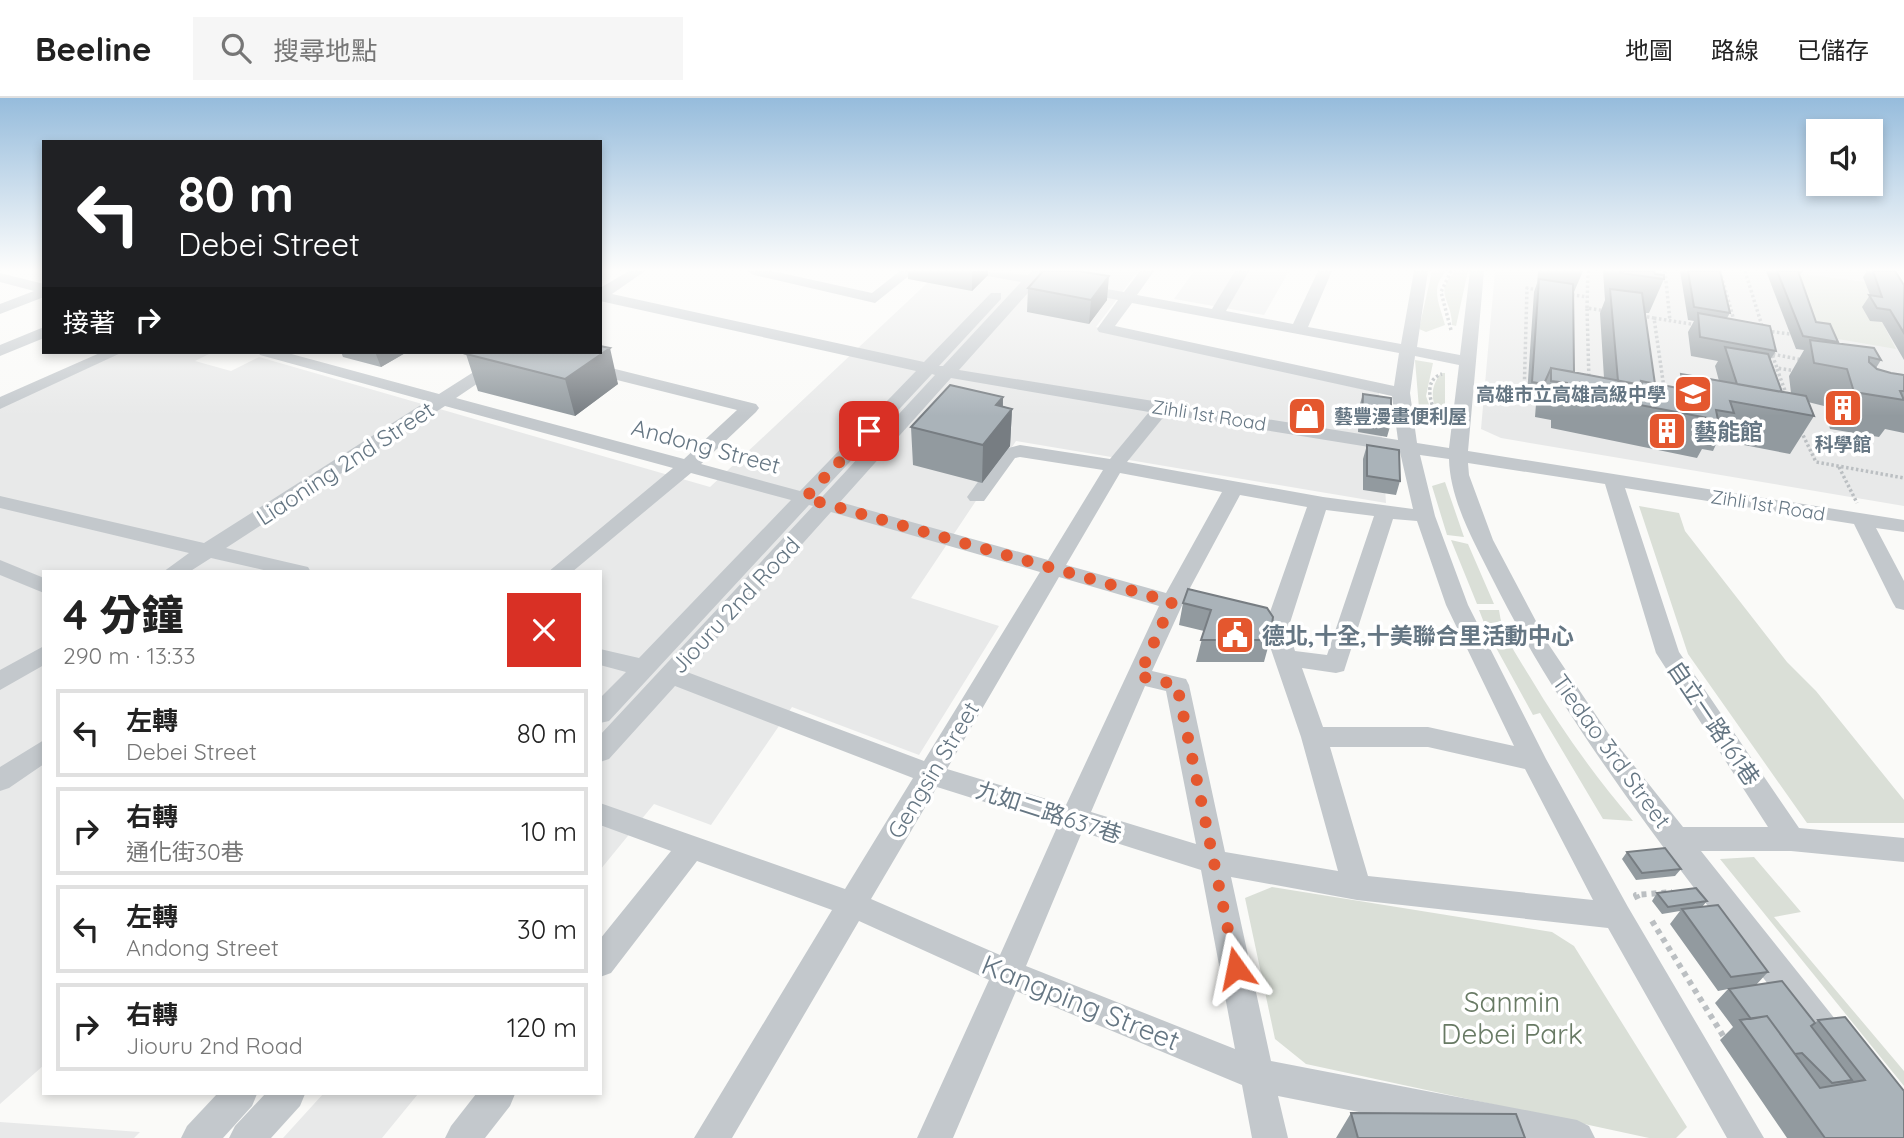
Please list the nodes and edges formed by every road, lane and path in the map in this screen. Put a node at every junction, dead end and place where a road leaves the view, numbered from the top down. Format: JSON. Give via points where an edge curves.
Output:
{"nodes":[{"id":1,"x":709,"y":320,"type":"edge"},
{"id":2,"x":985,"y":320,"type":"edge"},
{"id":3,"x":1112,"y":320,"type":"edge"},
{"id":4,"x":1250,"y":320,"type":"edge"},
{"id":5,"x":1303,"y":320,"type":"edge"},
{"id":6,"x":1413,"y":320,"type":"edge"},
{"id":7,"x":1448,"y":320,"type":"edge"},
{"id":8,"x":1471,"y":320,"type":"edge"},
{"id":9,"x":1526,"y":320,"type":"edge"},
{"id":10,"x":1587,"y":320,"type":"edge"},
{"id":11,"x":1654,"y":320,"type":"edge"},
{"id":12,"x":1662,"y":320,"type":"edge"},
{"id":13,"x":1734,"y":320,"type":"edge"},
{"id":14,"x":1761,"y":320,"type":"edge"},
{"id":15,"x":1670,"y":321,"type":"joint"},
{"id":16,"x":1710,"y":327,"type":"edge"},
{"id":17,"x":1299,"y":329,"type":"junction"},
{"id":18,"x":1764,"y":330,"type":"junction"},
{"id":19,"x":1737,"y":332,"type":"edge"},
{"id":20,"x":42,"y":333,"type":"edge"},
{"id":21,"x":1790,"y":334,"type":"dead end"},
{"id":22,"x":1453,"y":335,"type":"dead end"},
{"id":23,"x":1766,"y":337,"type":"edge"},
{"id":24,"x":1769,"y":345,"type":"edge"},
{"id":25,"x":0,"y":351,"type":"edge"},
{"id":26,"x":1408,"y":351,"type":"junction"},
{"id":27,"x":111,"y":354,"type":"edge"},
{"id":28,"x":273,"y":354,"type":"edge"},
{"id":29,"x":513,"y":354,"type":"edge"},
{"id":30,"x":1772,"y":354,"type":"junction"},
{"id":31,"x":1466,"y":361,"type":"junction"},
{"id":32,"x":567,"y":362,"type":"edge"},
{"id":33,"x":1815,"y":362,"type":"edge"},
{"id":34,"x":1777,"y":368,"type":"junction"},
{"id":35,"x":937,"y":371,"type":"junction"},
{"id":36,"x":1451,"y":372,"type":"dead end"},
{"id":37,"x":1805,"y":373,"type":"dead end"},
{"id":38,"x":1590,"y":383,"type":"edge"},
{"id":39,"x":1664,"y":392,"type":"edge"},
{"id":40,"x":1401,"y":393,"type":"junction"},
{"id":41,"x":443,"y":401,"type":"junction"},
{"id":42,"x":1551,"y":402,"type":"edge"},
{"id":43,"x":0,"y":404,"type":"edge"},
{"id":44,"x":1790,"y":404,"type":"edge"},
{"id":45,"x":1162,"y":407,"type":"junction"},
{"id":46,"x":1434,"y":423,"type":"dead end"},
{"id":47,"x":1441,"y":424,"type":"junction"},
{"id":48,"x":1450,"y":426,"type":"dead end"},
{"id":49,"x":1799,"y":427,"type":"edge"},
{"id":50,"x":1408,"y":446,"type":"junction"},
{"id":51,"x":1458,"y":454,"type":"junction"},
{"id":52,"x":1116,"y":464,"type":"junction"},
{"id":53,"x":688,"y":466,"type":"junction"},
{"id":54,"x":1839,"y":466,"type":"junction"},
{"id":55,"x":1904,"y":478,"type":"edge"},
{"id":56,"x":1613,"y":480,"type":"junction"},
{"id":57,"x":1235,"y":486,"type":"junction"},
{"id":58,"x":977,"y":497,"type":"dead end"},
{"id":59,"x":805,"y":498,"type":"junction"},
{"id":60,"x":0,"y":502,"type":"edge"},
{"id":61,"x":1318,"y":503,"type":"junction"},
{"id":62,"x":827,"y":504,"type":"junction"},
{"id":63,"x":1385,"y":513,"type":"junction"},
{"id":64,"x":1860,"y":513,"type":"junction"},
{"id":65,"x":1425,"y":516,"type":"junction"},
{"id":66,"x":1904,"y":526,"type":"edge"},
{"id":67,"x":207,"y":551,"type":"junction"},
{"id":68,"x":0,"y":567,"type":"edge"},
{"id":69,"x":1053,"y":569,"type":"junction"},
{"id":70,"x":177,"y":570,"type":"edge"},
{"id":71,"x":291,"y":570,"type":"edge"},
{"id":72,"x":561,"y":570,"type":"edge"},
{"id":73,"x":42,"y":585,"type":"edge"},
{"id":74,"x":1902,"y":596,"type":"edge"},
{"id":75,"x":1172,"y":602,"type":"junction"},
{"id":76,"x":42,"y":655,"type":"edge"},
{"id":77,"x":602,"y":658,"type":"edge"},
{"id":78,"x":1287,"y":658,"type":"junction"},
{"id":79,"x":644,"y":668,"type":"junction"},
{"id":80,"x":671,"y":675,"type":"junction"},
{"id":81,"x":1139,"y":676,"type":"junction"},
{"id":82,"x":0,"y":681,"type":"edge"},
{"id":83,"x":602,"y":712,"type":"edge"},
{"id":84,"x":1314,"y":737,"type":"junction"},
{"id":85,"x":602,"y":750,"type":"edge"},
{"id":86,"x":42,"y":751,"type":"edge"},
{"id":87,"x":1534,"y":761,"type":"junction"},
{"id":88,"x":930,"y":774,"type":"junction"},
{"id":89,"x":0,"y":781,"type":"edge"},
{"id":90,"x":602,"y":815,"type":"edge"},
{"id":91,"x":1072,"y":821,"type":"junction"},
{"id":92,"x":1675,"y":839,"type":"junction"},
{"id":93,"x":1791,"y":839,"type":"junction"},
{"id":94,"x":692,"y":846,"type":"junction"},
{"id":95,"x":1904,"y":850,"type":"edge"},
{"id":96,"x":1214,"y":862,"type":"junction"},
{"id":97,"x":1357,"y":887,"type":"junction"},
{"id":98,"x":1685,"y":890,"type":"edge"},
{"id":99,"x":852,"y":904,"type":"junction"},
{"id":100,"x":1630,"y":911,"type":"junction"},
{"id":101,"x":1651,"y":919,"type":"dead end"},
{"id":102,"x":602,"y":960,"type":"edge"},
{"id":103,"x":1010,"y":974,"type":"junction"},
{"id":104,"x":1731,"y":1049,"type":"dead end"},
{"id":105,"x":1853,"y":1067,"type":"edge"},
{"id":106,"x":1259,"y":1074,"type":"junction"},
{"id":107,"x":239,"y":1095,"type":"edge"},
{"id":108,"x":287,"y":1095,"type":"edge"},
{"id":109,"x":497,"y":1095,"type":"edge"},
{"id":110,"x":198,"y":1138,"type":"edge"},
{"id":111,"x":247,"y":1138,"type":"edge"},
{"id":112,"x":463,"y":1138,"type":"edge"},
{"id":113,"x":712,"y":1138,"type":"edge"},
{"id":114,"x":934,"y":1138,"type":"edge"},
{"id":115,"x":1270,"y":1138,"type":"edge"},
{"id":116,"x":1577,"y":1138,"type":"edge"},
{"id":117,"x":1746,"y":1138,"type":"edge"}],
"edges":[{"from":1,"to":35,"type":"street","name":"Zihli 1st Road"},
{"from":2,"to":35,"type":"street","name":"Jiouru 2nd Road"},
{"from":3,"to":40,"type":"street","via":[[1105,330]]},
{"from":4,"to":17,"type":"street"},
{"from":5,"to":17,"type":"street"},
{"from":6,"to":26,"type":"street"},
{"from":7,"to":22,"type":"path"},
{"from":8,"to":31,"type":"street","name":"Tiedao 3rd Street"},
{"from":9,"to":42,"type":"path","via":[[1524,398]]},
{"from":10,"to":38,"type":"path"},
{"from":11,"to":39,"type":"path"},
{"from":12,"to":15,"type":"path"},
{"from":13,"to":19,"type":"path"},
{"from":14,"to":18,"type":"path"},
{"from":15,"to":16,"type":"path"},
{"from":17,"to":26,"type":"street"},
{"from":18,"to":21,"type":"path"},
{"from":18,"to":23,"type":"path"},
{"from":20,"to":25,"type":"street"},
{"from":24,"to":30,"type":"path"},
{"from":26,"to":31,"type":"street"},
{"from":26,"to":40,"type":"street"},
{"from":27,"to":43,"type":"street"},
{"from":28,"to":41,"type":"street","name":"Andong Street"},
{"from":29,"to":41,"type":"street","name":"Liaoning 2nd Street"},
{"from":30,"to":33,"type":"path"},
{"from":30,"to":34,"type":"path"},
{"from":31,"to":51,"type":"street","name":"Tiedao 3rd Street"},
{"from":32,"to":53,"type":"street","via":[[750,408]]},
{"from":34,"to":37,"type":"path"},
{"from":34,"to":44,"type":"path"},
{"from":35,"to":45,"type":"street","name":"Zihli 1st Road"},
{"from":35,"to":59,"type":"street","name":"Jiouru 2nd Road"},
{"from":35,"to":62,"type":"street","name":"Jiouru 2nd Road"},
{"from":36,"to":47,"type":"path","via":[[1436,376],[1431,384],[1430,403]]},
{"from":40,"to":50,"type":"street"},
{"from":41,"to":53,"type":"street","name":"Andong Street"},
{"from":41,"to":67,"type":"street","name":"Liaoning 2nd Street"},
{"from":45,"to":50,"type":"street","name":"Zihli 1st Road"},
{"from":45,"to":52,"type":"street","name":"Gengsin Street"},
{"from":46,"to":47,"type":"path"},
{"from":47,"to":48,"type":"path"},
{"from":49,"to":54,"type":"path","via":[[1816,462]]},
{"from":50,"to":51,"type":"street","name":"Zihli 1st Road"},
{"from":50,"to":65,"type":"street"},
{"from":51,"to":56,"type":"street","name":"Zihli 1st Road"},
{"from":51,"to":92,"type":"street","name":"Tiedao 3rd Street","via":[[1459,475],[1483,540],[1537,645],[1599,740]]},
{"from":52,"to":57,"type":"street"},
{"from":52,"to":58,"type":"street","via":[[1020,451],[1008,454]]},
{"from":52,"to":69,"type":"street","name":"Gengsin Street"},
{"from":53,"to":59,"type":"street","name":"Andong Street"},
{"from":53,"to":72,"type":"street"},
{"from":54,"to":55,"type":"path"},
{"from":54,"to":64,"type":"path"},
{"from":56,"to":64,"type":"street","name":"Zihli 1st Road"},
{"from":56,"to":93,"type":"street","name":"自立一路161巷","via":[[1668,653]]},
{"from":57,"to":61,"type":"street"},
{"from":57,"to":75,"type":"street"},
{"from":59,"to":62,"type":"street","name":"Andong Street"},
{"from":59,"to":79,"type":"street","name":"Jiouru 2nd Road"},
{"from":60,"to":67,"type":"street"},
{"from":61,"to":63,"type":"street"},
{"from":61,"to":78,"type":"street","via":[[1276,629]]},
{"from":62,"to":69,"type":"street","name":"Andong Street"},
{"from":62,"to":80,"type":"street","name":"Jiouru 2nd Road"},
{"from":63,"to":65,"type":"street"},
{"from":63,"to":78,"type":"street","via":[[1336,665]]},
{"from":64,"to":66,"type":"street","name":"Zihli 1st Road"},
{"from":64,"to":74,"type":"street"},
{"from":65,"to":87,"type":"street","via":[[1457,605]]},
{"from":67,"to":70,"type":"street","name":"Liaoning 2nd Street"},
{"from":67,"to":71,"type":"street"},
{"from":68,"to":73,"type":"street"},
{"from":69,"to":75,"type":"street","name":"Andong Street"},
{"from":69,"to":88,"type":"street","name":"Gengsin Street"},
{"from":75,"to":81,"type":"street"},
{"from":76,"to":82,"type":"street"},
{"from":77,"to":79,"type":"street"},
{"from":78,"to":84,"type":"street"},
{"from":79,"to":83,"type":"street","name":"Jiouru 2nd Road"},
{"from":80,"to":85,"type":"street","name":"Jiouru 2nd Road"},
{"from":80,"to":88,"type":"street","name":"九如二路637巷"},
{"from":81,"to":91,"type":"street"},
{"from":81,"to":96,"type":"street","via":[[1177,685]]},
{"from":84,"to":87,"type":"street","via":[[1428,737]]},
{"from":84,"to":97,"type":"street"},
{"from":86,"to":89,"type":"street"},
{"from":87,"to":100,"type":"street"},
{"from":88,"to":91,"type":"street","name":"九如二路637巷"},
{"from":88,"to":99,"type":"street","name":"Gengsin Street"},
{"from":90,"to":94,"type":"street","name":"Kangping Street"},
{"from":91,"to":96,"type":"street","name":"九如二路637巷"},
{"from":91,"to":103,"type":"street"},
{"from":92,"to":93,"type":"street"},
{"from":92,"to":105,"type":"street","name":"Tiedao 3rd Street"},
{"from":93,"to":95,"type":"street"},
{"from":94,"to":99,"type":"street","name":"Kangping Street"},
{"from":94,"to":102,"type":"street"},
{"from":96,"to":97,"type":"street","name":"九如二路637巷"},
{"from":96,"to":106,"type":"street"},
{"from":97,"to":100,"type":"street","name":"九如二路637巷"},
{"from":98,"to":100,"type":"path","via":[[1636,895]]},
{"from":99,"to":103,"type":"street","name":"Kangping Street"},
{"from":99,"to":113,"type":"street","name":"Gengsin Street"},
{"from":100,"to":117,"type":"street"},
{"from":101,"to":104,"type":"path"},
{"from":103,"to":106,"type":"street","name":"Kangping Street"},
{"from":103,"to":114,"type":"street"},
{"from":106,"to":115,"type":"street"},
{"from":106,"to":116,"type":"street","name":"Kangping Street"},
{"from":107,"to":110,"type":"street"},
{"from":108,"to":111,"type":"street"},
{"from":109,"to":112,"type":"street"}]}
